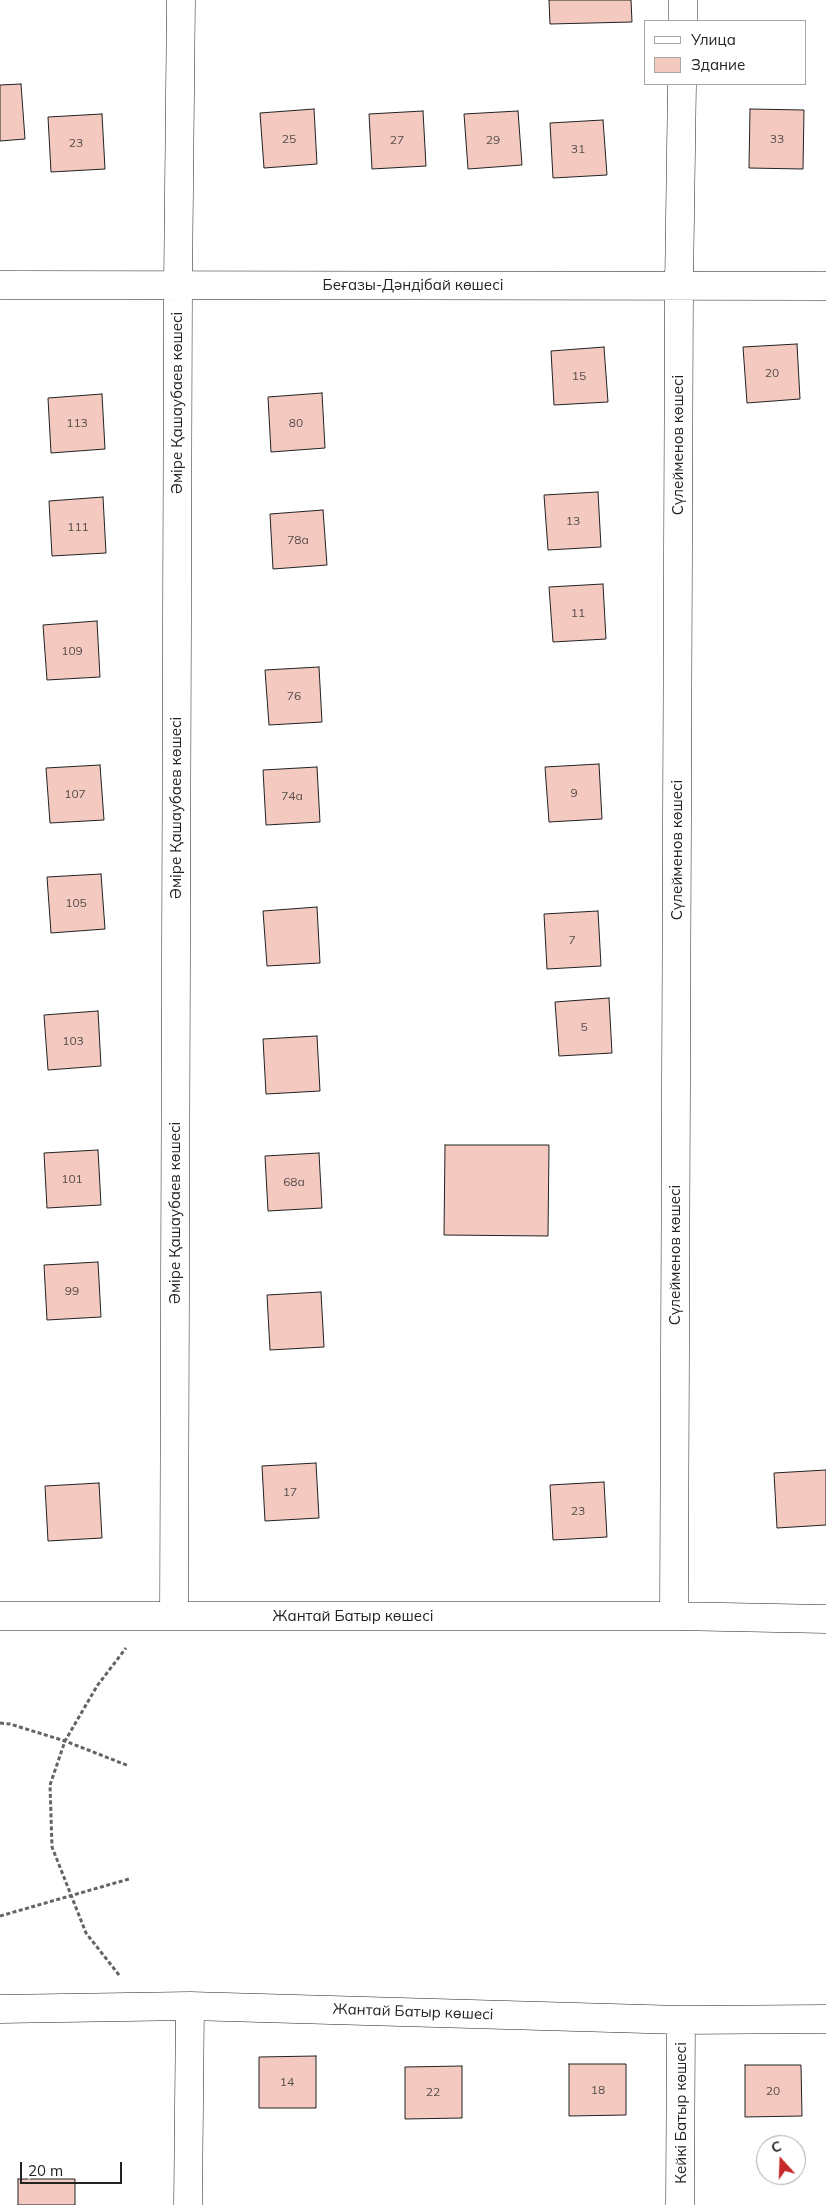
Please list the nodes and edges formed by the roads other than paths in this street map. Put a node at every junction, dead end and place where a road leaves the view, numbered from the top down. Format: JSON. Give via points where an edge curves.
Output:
{"nodes":[{"id":1,"x":181,"y":0,"type":"edge"},
{"id":2,"x":684,"y":0,"type":"edge"},
{"id":3,"x":683,"y":20,"type":"edge"},
{"id":4,"x":682,"y":85,"type":"edge"},
{"id":5,"x":0,"y":285,"type":"edge"},
{"id":6,"x":178,"y":285,"type":"junction"},
{"id":7,"x":679,"y":285,"type":"junction"},
{"id":8,"x":826,"y":286,"type":"edge"},
{"id":9,"x":0,"y":1616,"type":"edge"},
{"id":10,"x":162,"y":1616,"type":"junction"},
{"id":11,"x":674,"y":1616,"type":"junction"},
{"id":12,"x":826,"y":1618,"type":"edge"},
{"id":13,"x":190,"y":2006,"type":"junction"},
{"id":14,"x":0,"y":2009,"type":"edge"},
{"id":15,"x":826,"y":2019,"type":"edge"},
{"id":16,"x":681,"y":2020,"type":"junction"},
{"id":17,"x":188,"y":2205,"type":"edge"},
{"id":18,"x":680,"y":2205,"type":"edge"}],
"edges":[{"from":1,"to":6,"type":"street","name":"Әміре Қашаубаев көшесі"},
{"from":2,"to":3,"type":"street"},
{"from":4,"to":7,"type":"street","name":"Сүлейменов көшесі"},
{"from":5,"to":6,"type":"street","name":"Беғазы-Дәндібай көшесі"},
{"from":6,"to":7,"type":"street","name":"Беғазы-Дәндібай көшесі"},
{"from":6,"to":10,"type":"street","name":"Әміре Қашаубаев көшесі"},
{"from":7,"to":8,"type":"street","name":"Беғазы-Дәндібай көшесі"},
{"from":7,"to":11,"type":"street","name":"Сүлейменов көшесі"},
{"from":9,"to":10,"type":"street","name":"Жантай Батыр көшесі"},
{"from":10,"to":11,"type":"street","name":"Жантай Батыр көшесі"},
{"from":11,"to":12,"type":"street","name":"Жантай Батыр көшесі"},
{"from":13,"to":14,"type":"street","name":"Жантай Батыр көшесі"},
{"from":13,"to":16,"type":"street","name":"Жантай Батыр көшесі"},
{"from":13,"to":17,"type":"street"},
{"from":15,"to":16,"type":"street","name":"Жантай Батыр көшесі"},
{"from":16,"to":18,"type":"street","name":"Кейкі Батыр көшесі"}]}
